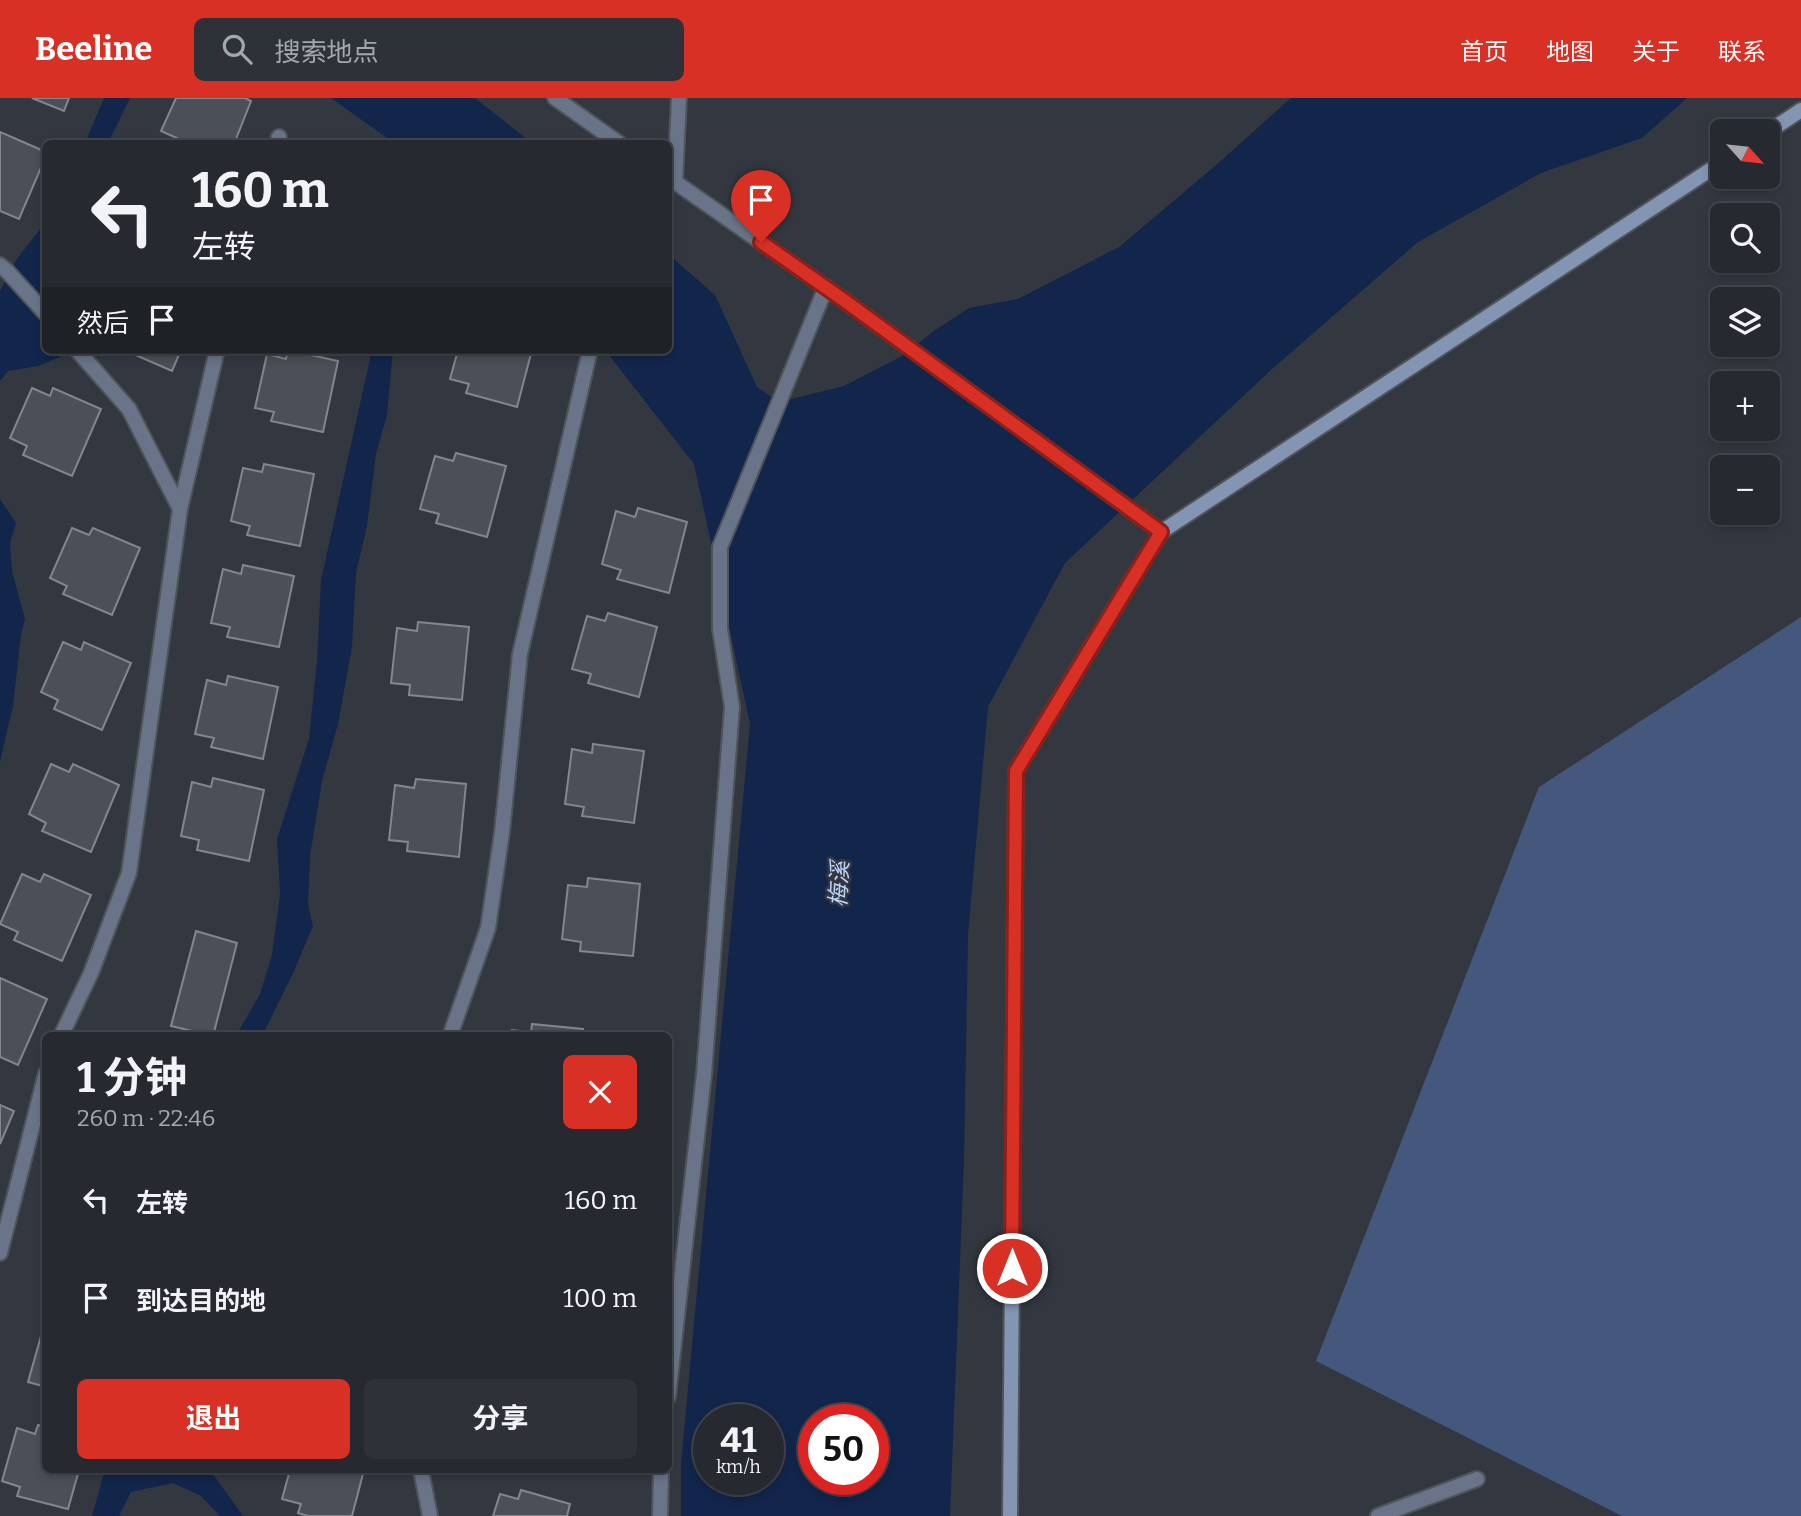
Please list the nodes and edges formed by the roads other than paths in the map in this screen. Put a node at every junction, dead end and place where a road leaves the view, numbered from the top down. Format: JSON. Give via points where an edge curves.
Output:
{"nodes":[{"id":1,"x":555,"y":98,"type":"edge"},
{"id":2,"x":679,"y":98,"type":"edge"},
{"id":3,"x":1801,"y":110,"type":"edge"},
{"id":4,"x":1780,"y":124,"type":"edge"},
{"id":5,"x":614,"y":140,"type":"edge"},
{"id":6,"x":1710,"y":170,"type":"edge"},
{"id":7,"x":672,"y":179,"type":"edge"},
{"id":8,"x":0,"y":265,"type":"edge"},
{"id":9,"x":826,"y":287,"type":"junction"},
{"id":10,"x":42,"y":310,"type":"edge"},
{"id":11,"x":81,"y":354,"type":"edge"},
{"id":12,"x":216,"y":354,"type":"edge"},
{"id":13,"x":589,"y":354,"type":"edge"},
{"id":14,"x":180,"y":509,"type":"junction"},
{"id":15,"x":1161,"y":532,"type":"junction"},
{"id":16,"x":63,"y":1032,"type":"edge"},
{"id":17,"x":451,"y":1032,"type":"edge"},
{"id":18,"x":42,"y":1089,"type":"edge"},
{"id":19,"x":0,"y":1253,"type":"edge"},
{"id":20,"x":672,"y":1361,"type":"edge"},
{"id":21,"x":422,"y":1473,"type":"edge"},
{"id":22,"x":661,"y":1473,"type":"edge"},
{"id":23,"x":1477,"y":1479,"type":"dead end"},
{"id":24,"x":430,"y":1516,"type":"edge"},
{"id":25,"x":660,"y":1516,"type":"edge"},
{"id":26,"x":1010,"y":1516,"type":"edge"},
{"id":27,"x":1378,"y":1516,"type":"edge"}],
"edges":[{"from":1,"to":5,"type":"street"},
{"from":2,"to":7,"type":"street"},
{"from":3,"to":4,"type":"main road"},
{"from":6,"to":15,"type":"main road"},
{"from":7,"to":9,"type":"street"},
{"from":8,"to":10,"type":"street"},
{"from":9,"to":15,"type":"street"},
{"from":9,"to":20,"type":"street","via":[[720,547],[720,629],[732,707],[704,1074]]},
{"from":11,"to":14,"type":"street","via":[[130,409]]},
{"from":12,"to":14,"type":"street"},
{"from":13,"to":17,"type":"street","via":[[520,654],[488,928]]},
{"from":14,"to":16,"type":"street","via":[[130,873]]},
{"from":15,"to":26,"type":"main road","via":[[1016,771]]},
{"from":18,"to":19,"type":"street"},
{"from":21,"to":24,"type":"street"},
{"from":22,"to":25,"type":"street"},
{"from":23,"to":27,"type":"street"}]}
